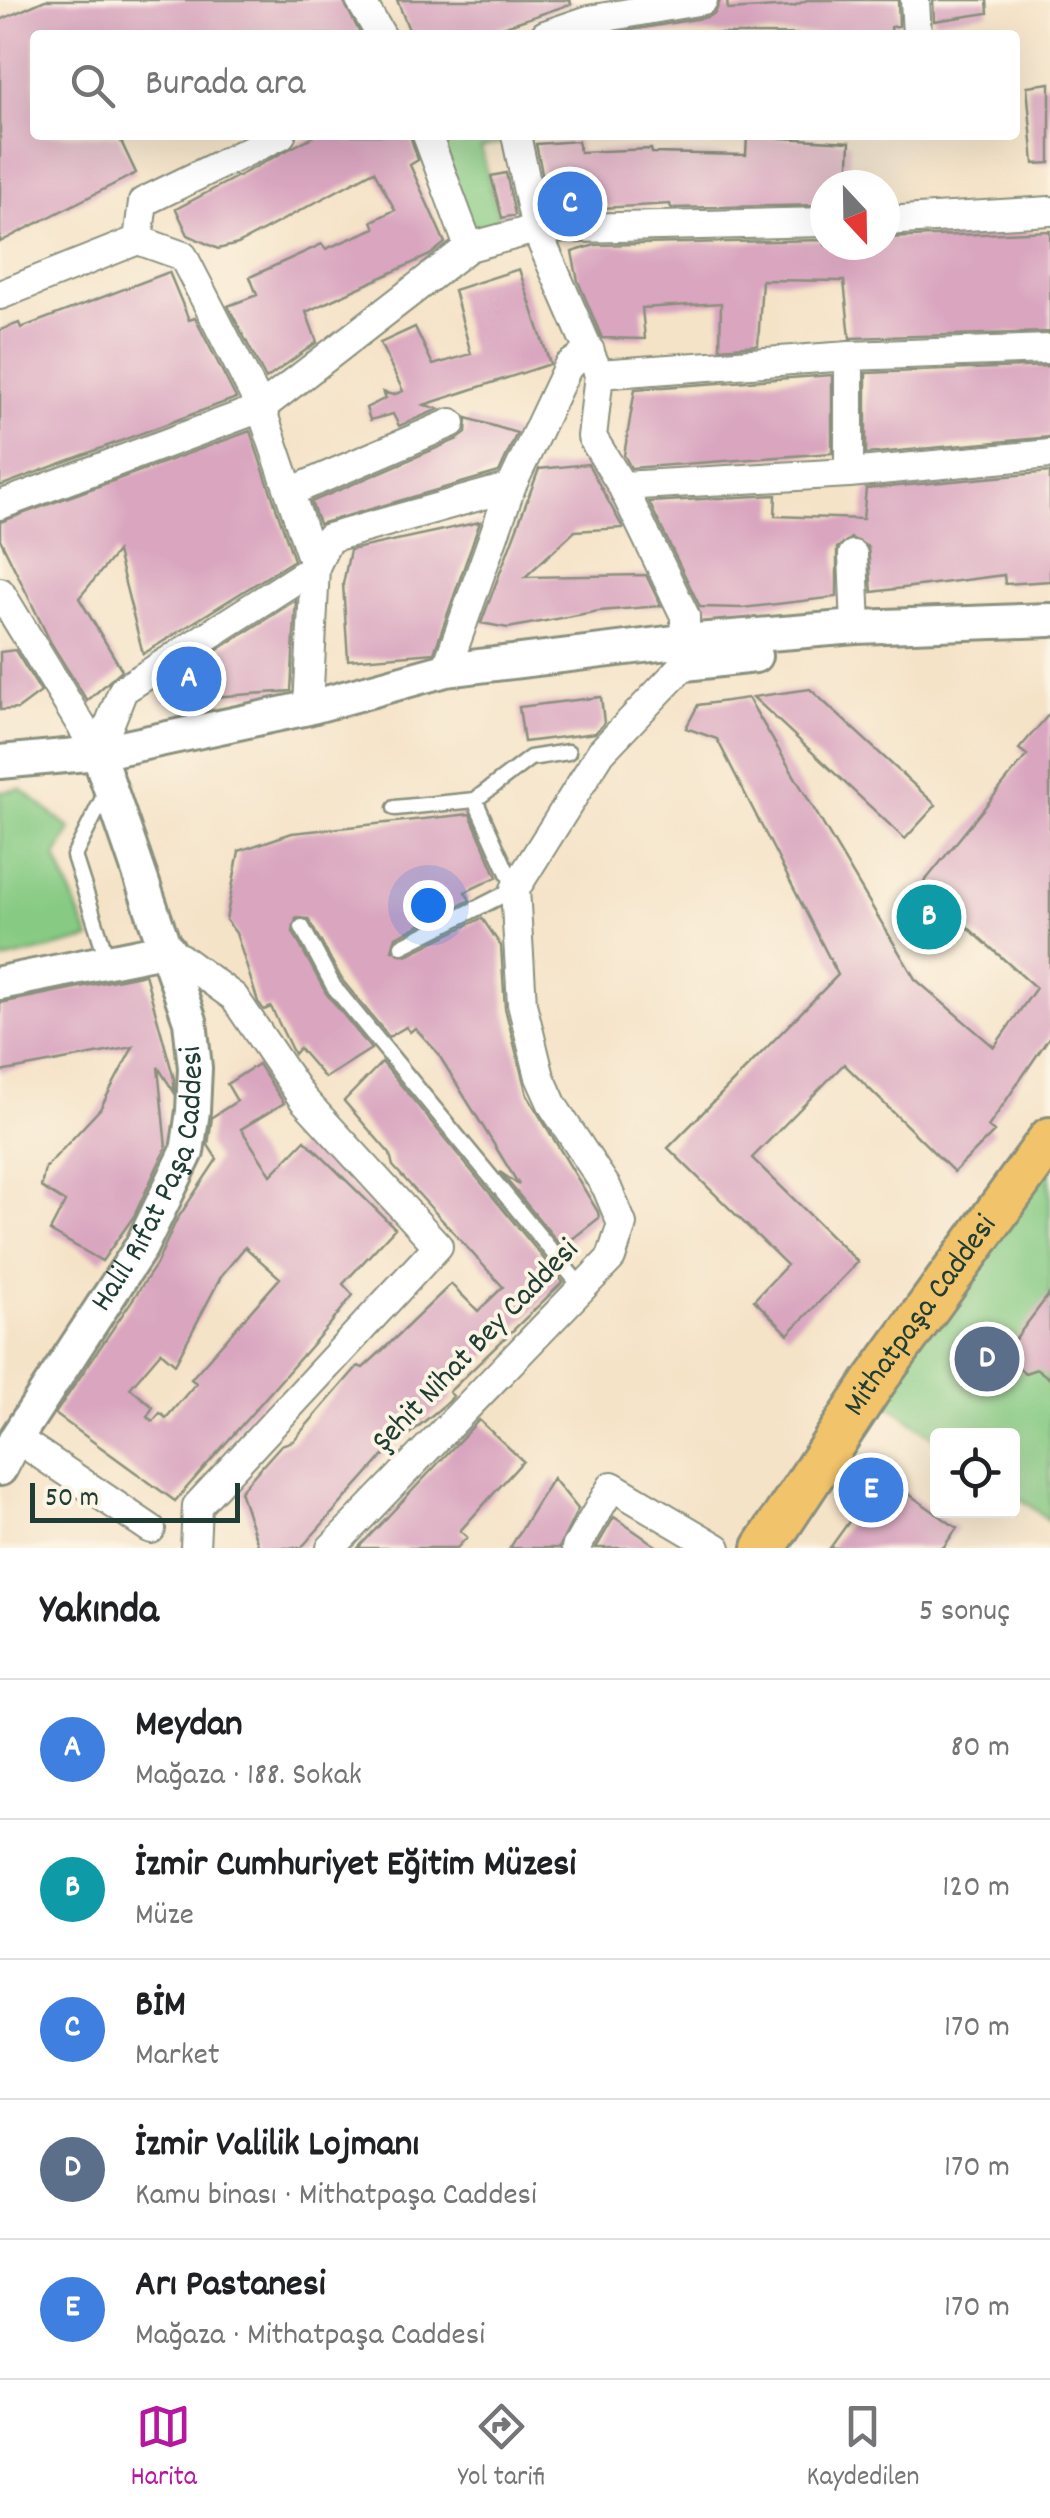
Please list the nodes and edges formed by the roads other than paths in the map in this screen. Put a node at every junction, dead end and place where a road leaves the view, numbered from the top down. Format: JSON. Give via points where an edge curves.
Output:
{"nodes":[{"id":1,"x":360,"y":0,"type":"edge"},
{"id":2,"x":567,"y":0,"type":"edge"},
{"id":3,"x":703,"y":0,"type":"edge"},
{"id":4,"x":916,"y":0,"type":"edge"},
{"id":5,"x":583,"y":10,"type":"edge"},
{"id":6,"x":378,"y":30,"type":"edge"},
{"id":7,"x":544,"y":30,"type":"edge"},
{"id":8,"x":553,"y":30,"type":"edge"},
{"id":9,"x":917,"y":30,"type":"edge"},
{"id":10,"x":271,"y":140,"type":"edge"},
{"id":11,"x":429,"y":140,"type":"edge"},
{"id":12,"x":517,"y":140,"type":"edge"},
{"id":13,"x":1050,"y":211,"type":"edge"},
{"id":14,"x":900,"y":221,"type":"edge"},
{"id":15,"x":810,"y":222,"type":"edge"},
{"id":16,"x":536,"y":229,"type":"junction"},
{"id":17,"x":138,"y":240,"type":"junction"},
{"id":18,"x":469,"y":247,"type":"junction"},
{"id":19,"x":0,"y":295,"type":"edge"},
{"id":20,"x":1050,"y":349,"type":"edge"},
{"id":21,"x":849,"y":356,"type":"junction"},
{"id":22,"x":595,"y":363,"type":"junction"},
{"id":23,"x":261,"y":408,"type":"junction"},
{"id":24,"x":452,"y":423,"type":"dead end"},
{"id":25,"x":1050,"y":454,"type":"edge"},
{"id":26,"x":849,"y":473,"type":"junction"},
{"id":27,"x":622,"y":486,"type":"junction"},
{"id":28,"x":511,"y":487,"type":"junction"},
{"id":29,"x":290,"y":492,"type":"junction"},
{"id":30,"x":0,"y":505,"type":"edge"},
{"id":31,"x":854,"y":555,"type":"dead end"},
{"id":32,"x":315,"y":567,"type":"junction"},
{"id":33,"x":0,"y":592,"type":"edge"},
{"id":34,"x":1050,"y":620,"type":"edge"},
{"id":35,"x":856,"y":627,"type":"junction"},
{"id":36,"x":1050,"y":635,"type":"edge"},
{"id":37,"x":685,"y":652,"type":"junction"},
{"id":38,"x":446,"y":670,"type":"junction"},
{"id":39,"x":308,"y":708,"type":"junction"},
{"id":40,"x":568,"y":752,"type":"dead end"},
{"id":41,"x":98,"y":753,"type":"junction"},
{"id":42,"x":0,"y":762,"type":"edge"},
{"id":43,"x":107,"y":790,"type":"junction"},
{"id":44,"x":475,"y":800,"type":"junction"},
{"id":45,"x":394,"y":808,"type":"dead end"},
{"id":46,"x":515,"y":889,"type":"junction"},
{"id":47,"x":302,"y":927,"type":"dead end"},
{"id":48,"x":402,"y":946,"type":"dead end"},
{"id":49,"x":168,"y":949,"type":"junction"},
{"id":50,"x":107,"y":958,"type":"junction"},
{"id":51,"x":0,"y":983,"type":"edge"},
{"id":52,"x":1050,"y":1138,"type":"edge"},
{"id":53,"x":583,"y":1290,"type":"junction"},
{"id":54,"x":16,"y":1438,"type":"junction"},
{"id":55,"x":0,"y":1469,"type":"edge"},
{"id":56,"x":151,"y":1529,"type":"dead end"},
{"id":57,"x":196,"y":1548,"type":"edge"},
{"id":58,"x":331,"y":1548,"type":"edge"},
{"id":59,"x":576,"y":1548,"type":"edge"},
{"id":60,"x":717,"y":1548,"type":"edge"},
{"id":61,"x":764,"y":1548,"type":"edge"}],
"edges":[{"from":1,"to":6,"type":"street"},
{"from":2,"to":7,"type":"street"},
{"from":3,"to":5,"type":"street"},
{"from":4,"to":9,"type":"street"},
{"from":5,"to":8,"type":"street"},
{"from":10,"to":17,"type":"street","via":[[143,202]]},
{"from":11,"to":18,"type":"street"},
{"from":12,"to":16,"type":"street"},
{"from":13,"to":14,"type":"street"},
{"from":15,"to":16,"type":"street"},
{"from":16,"to":18,"type":"street"},
{"from":16,"to":22,"type":"street"},
{"from":17,"to":19,"type":"street"},
{"from":17,"to":23,"type":"street","via":[[184,256]]},
{"from":18,"to":23,"type":"street"},
{"from":20,"to":21,"type":"street"},
{"from":21,"to":22,"type":"street"},
{"from":21,"to":26,"type":"street"},
{"from":22,"to":27,"type":"street","via":[[592,437]]},
{"from":22,"to":28,"type":"street","via":[[568,366]]},
{"from":23,"to":29,"type":"street"},
{"from":23,"to":30,"type":"street"},
{"from":24,"to":29,"type":"street"},
{"from":25,"to":26,"type":"street"},
{"from":26,"to":27,"type":"street"},
{"from":27,"to":37,"type":"street","via":[[685,616]]},
{"from":28,"to":32,"type":"street","via":[[329,538]]},
{"from":28,"to":38,"type":"street"},
{"from":29,"to":32,"type":"street"},
{"from":31,"to":35,"type":"street"},
{"from":32,"to":39,"type":"street"},
{"from":32,"to":41,"type":"street","via":[[122,690]]},
{"from":33,"to":41,"type":"street"},
{"from":34,"to":35,"type":"street"},
{"from":35,"to":37,"type":"street"},
{"from":36,"to":37,"type":"street"},
{"from":37,"to":38,"type":"street"},
{"from":37,"to":46,"type":"street","via":[[600,752]]},
{"from":38,"to":39,"type":"street"},
{"from":39,"to":41,"type":"street"},
{"from":40,"to":44,"type":"lane","via":[[530,758]]},
{"from":41,"to":42,"type":"street"},
{"from":41,"to":43,"type":"street","name":"Halil Rıfat Paşa Caddesi"},
{"from":43,"to":49,"type":"street","name":"Halil Rıfat Paşa Caddesi"},
{"from":43,"to":50,"type":"lane","via":[[74,856]]},
{"from":44,"to":45,"type":"lane"},
{"from":44,"to":46,"type":"lane"},
{"from":46,"to":48,"type":"lane"},
{"from":46,"to":53,"type":"street","name":"Şehit Nihat Bey Caddesi","via":[[522,1004],[540,1078],[622,1224],[611,1258]]},
{"from":47,"to":53,"type":"lane","via":[[334,987]]},
{"from":49,"to":50,"type":"street"},
{"from":49,"to":54,"type":"street","name":"Halil Rıfat Paşa Caddesi","via":[[190,1021],[195,1068],[187,1152],[141,1247]]},
{"from":49,"to":57,"type":"street","via":[[234,997],[303,1099],[438,1246],[197,1506]]},
{"from":50,"to":51,"type":"street"},
{"from":52,"to":61,"type":"main road","name":"Mithatpaşa Caddesi"},
{"from":53,"to":58,"type":"street","name":"Şehit Nihat Bey Caddesi"},
{"from":54,"to":55,"type":"street","name":"Halil Rıfat Paşa Caddesi"},
{"from":54,"to":56,"type":"street"},
{"from":59,"to":60,"type":"street","via":[[612,1486]]}]}
